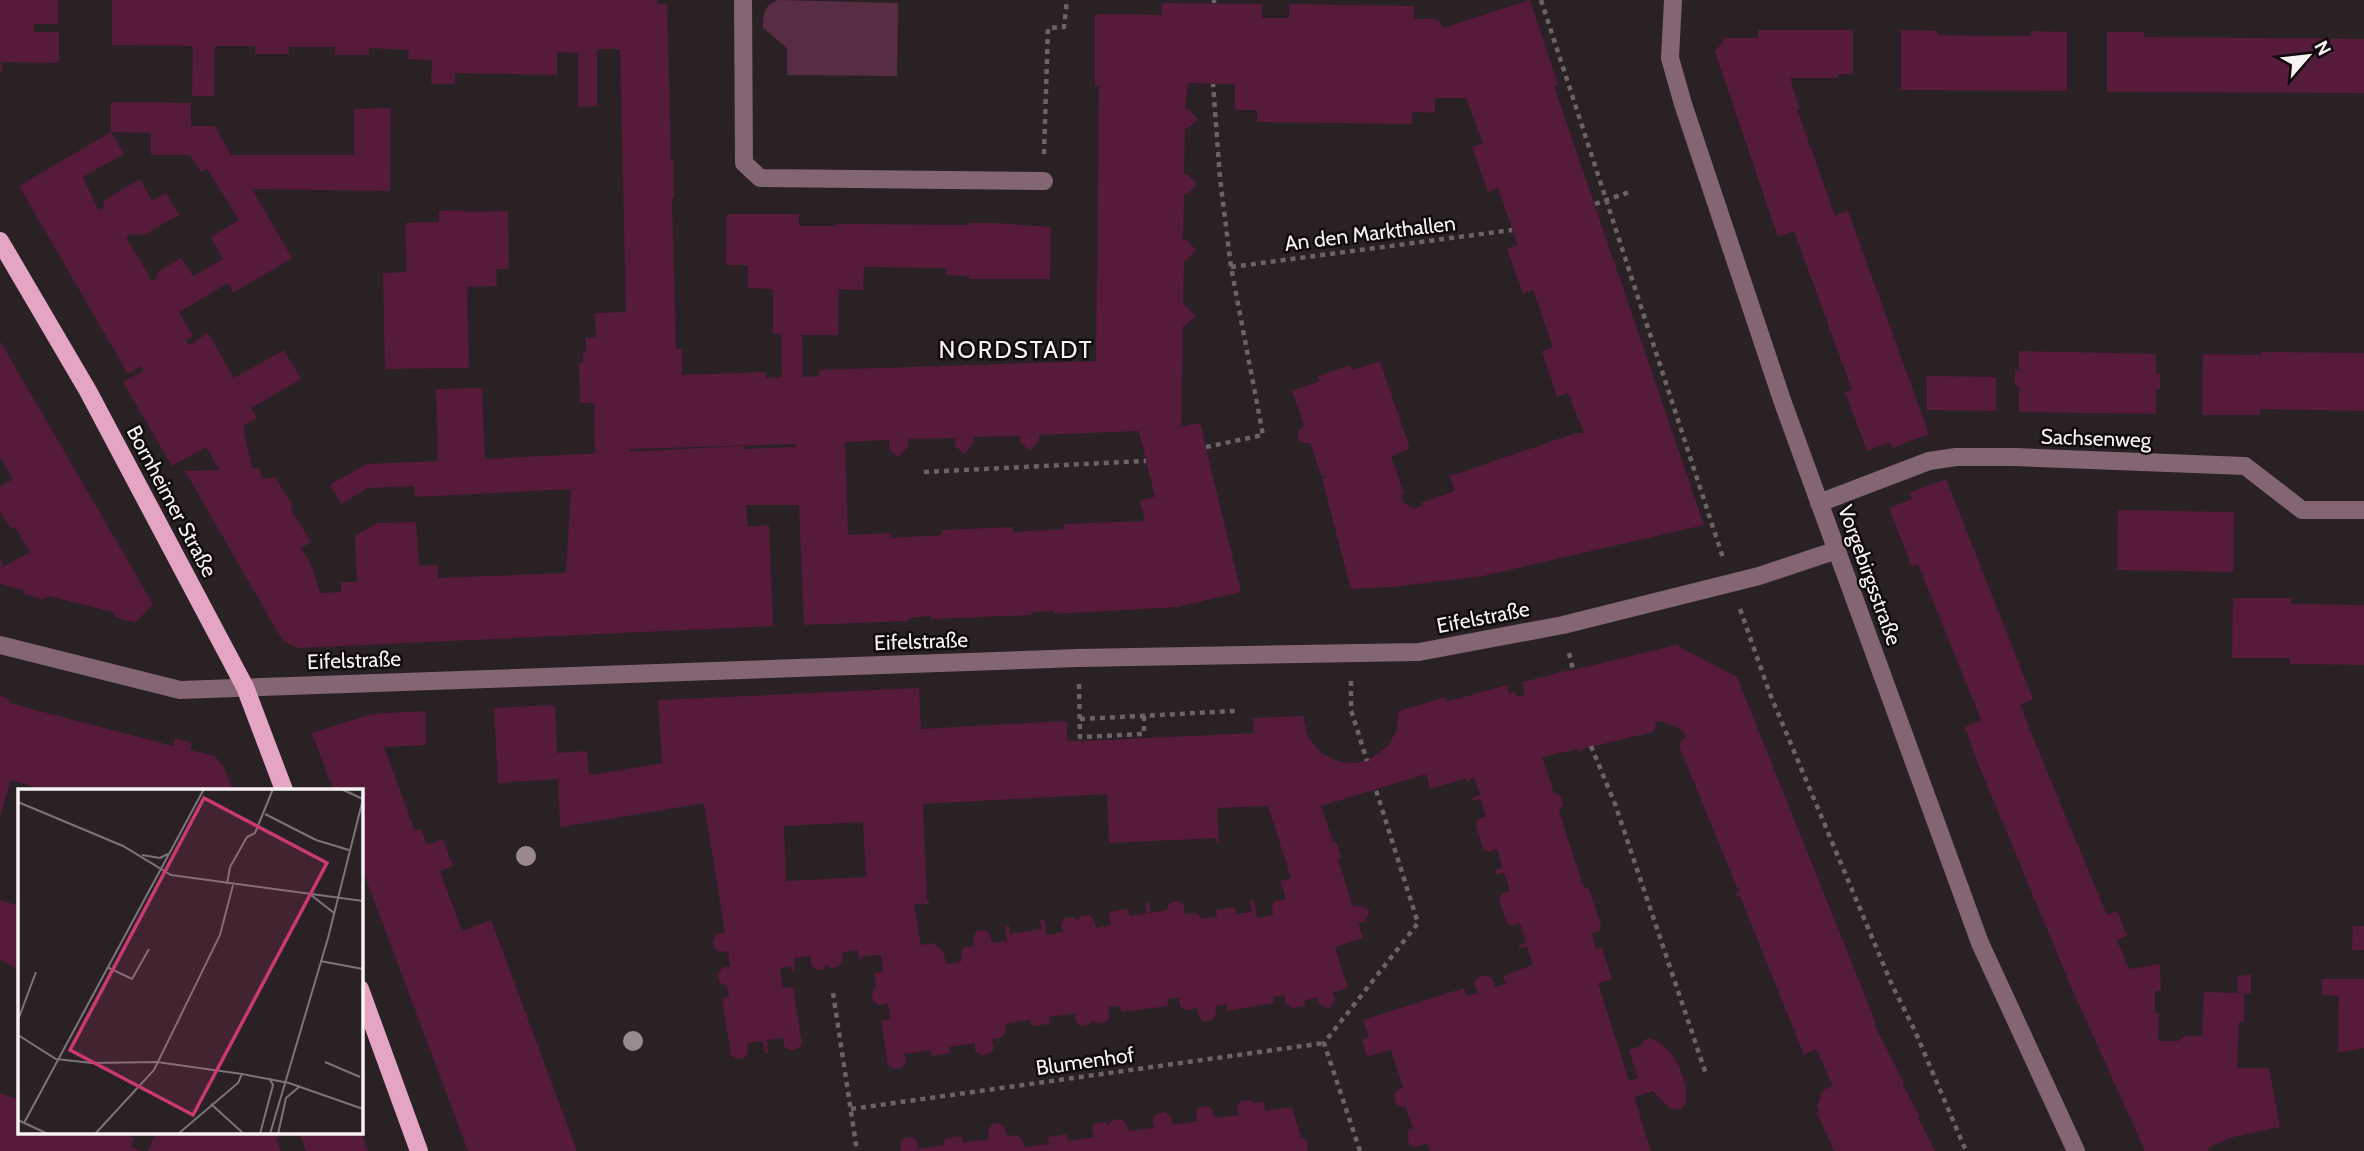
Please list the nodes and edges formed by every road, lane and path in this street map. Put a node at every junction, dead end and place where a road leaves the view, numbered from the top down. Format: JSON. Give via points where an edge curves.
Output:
{"nodes":[{"id":1,"x":743,"y":0,"type":"edge"},
{"id":2,"x":1067,"y":0,"type":"edge"},
{"id":3,"x":1673,"y":0,"type":"edge"},
{"id":4,"x":1213,"y":84,"type":"dead end"},
{"id":5,"x":1044,"y":181,"type":"joint"},
{"id":6,"x":1632,"y":191,"type":"dead end"},
{"id":7,"x":1595,"y":204,"type":"dead end"},
{"id":8,"x":1513,"y":230,"type":"dead end"},
{"id":9,"x":0,"y":241,"type":"edge"},
{"id":10,"x":1231,"y":267,"type":"junction"},
{"id":11,"x":1206,"y":447,"type":"dead end"},
{"id":12,"x":1146,"y":461,"type":"dead end"},
{"id":13,"x":924,"y":472,"type":"dead end"},
{"id":14,"x":1819,"y":503,"type":"junction"},
{"id":15,"x":2364,"y":510,"type":"edge"},
{"id":16,"x":1837,"y":550,"type":"junction"},
{"id":17,"x":0,"y":645,"type":"edge"},
{"id":18,"x":1351,"y":652,"type":"junction"},
{"id":19,"x":1078,"y":658,"type":"junction"},
{"id":20,"x":245,"y":687,"type":"junction"},
{"id":21,"x":1236,"y":711,"type":"dead end"},
{"id":22,"x":1144,"y":716,"type":"junction"},
{"id":23,"x":1080,"y":719,"type":"junction"},
{"id":24,"x":1591,"y":746,"type":"dead end"},
{"id":25,"x":1367,"y":761,"type":"dead end"},
{"id":26,"x":284,"y":789,"type":"edge"},
{"id":27,"x":1376,"y":790,"type":"dead end"},
{"id":28,"x":833,"y":993,"type":"dead end"},
{"id":29,"x":362,"y":994,"type":"edge"},
{"id":30,"x":1324,"y":1043,"type":"junction"},
{"id":31,"x":1706,"y":1074,"type":"dead end"},
{"id":32,"x":851,"y":1109,"type":"junction"},
{"id":33,"x":2058,"y":1112,"type":"junction"},
{"id":34,"x":419,"y":1151,"type":"edge"},
{"id":35,"x":857,"y":1151,"type":"edge"},
{"id":36,"x":1360,"y":1151,"type":"edge"},
{"id":37,"x":2061,"y":1151,"type":"edge"},
{"id":38,"x":2076,"y":1151,"type":"edge"}],
"edges":[{"from":1,"to":5,"type":"street","via":[[744,163],[760,178]]},
{"from":2,"to":5,"type":"path","via":[[1064,27],[1048,27]]},
{"from":3,"to":14,"type":"street","name":"Vorgebirgsstraße","via":[[1670,58],[1683,104]]},
{"from":4,"to":10,"type":"path"},
{"from":6,"to":7,"type":"path"},
{"from":8,"to":10,"type":"path","name":"An den Markthallen"},
{"from":9,"to":20,"type":"main road","name":"Bornheimer Straße","via":[[88,391]]},
{"from":10,"to":11,"type":"path","via":[[1263,435]]},
{"from":12,"to":13,"type":"path"},
{"from":14,"to":15,"type":"street","name":"Sachsenweg","via":[[1929,461],[2015,457],[2245,466],[2302,510]]},
{"from":14,"to":16,"type":"street","name":"Vorgebirgsstraße"},
{"from":16,"to":18,"type":"street","name":"Eifelstraße","via":[[1759,576],[1563,625],[1419,652]]},
{"from":16,"to":33,"type":"street","name":"Vorgebirgsstraße","via":[[1980,943]]},
{"from":17,"to":20,"type":"street","name":"Eifelstraße","via":[[180,690]]},
{"from":18,"to":19,"type":"street","name":"Eifelstraße"},
{"from":18,"to":25,"type":"path","via":[[1351,710]]},
{"from":19,"to":20,"type":"street","name":"Eifelstraße"},
{"from":19,"to":23,"type":"path"},
{"from":20,"to":26,"type":"main road","name":"Bornheimer Straße"},
{"from":21,"to":22,"type":"path"},
{"from":22,"to":23,"type":"path"},
{"from":22,"to":23,"type":"path","via":[[1144,734],[1080,737]]},
{"from":24,"to":31,"type":"path"},
{"from":27,"to":30,"type":"path","via":[[1418,923]]},
{"from":28,"to":32,"type":"path"},
{"from":29,"to":34,"type":"main road"},
{"from":30,"to":32,"type":"path","name":"Blumenhof"},
{"from":30,"to":36,"type":"path"},
{"from":32,"to":35,"type":"path"},
{"from":33,"to":37,"type":"street"},
{"from":33,"to":38,"type":"street","name":"Vorgebirgsstraße"}]}
